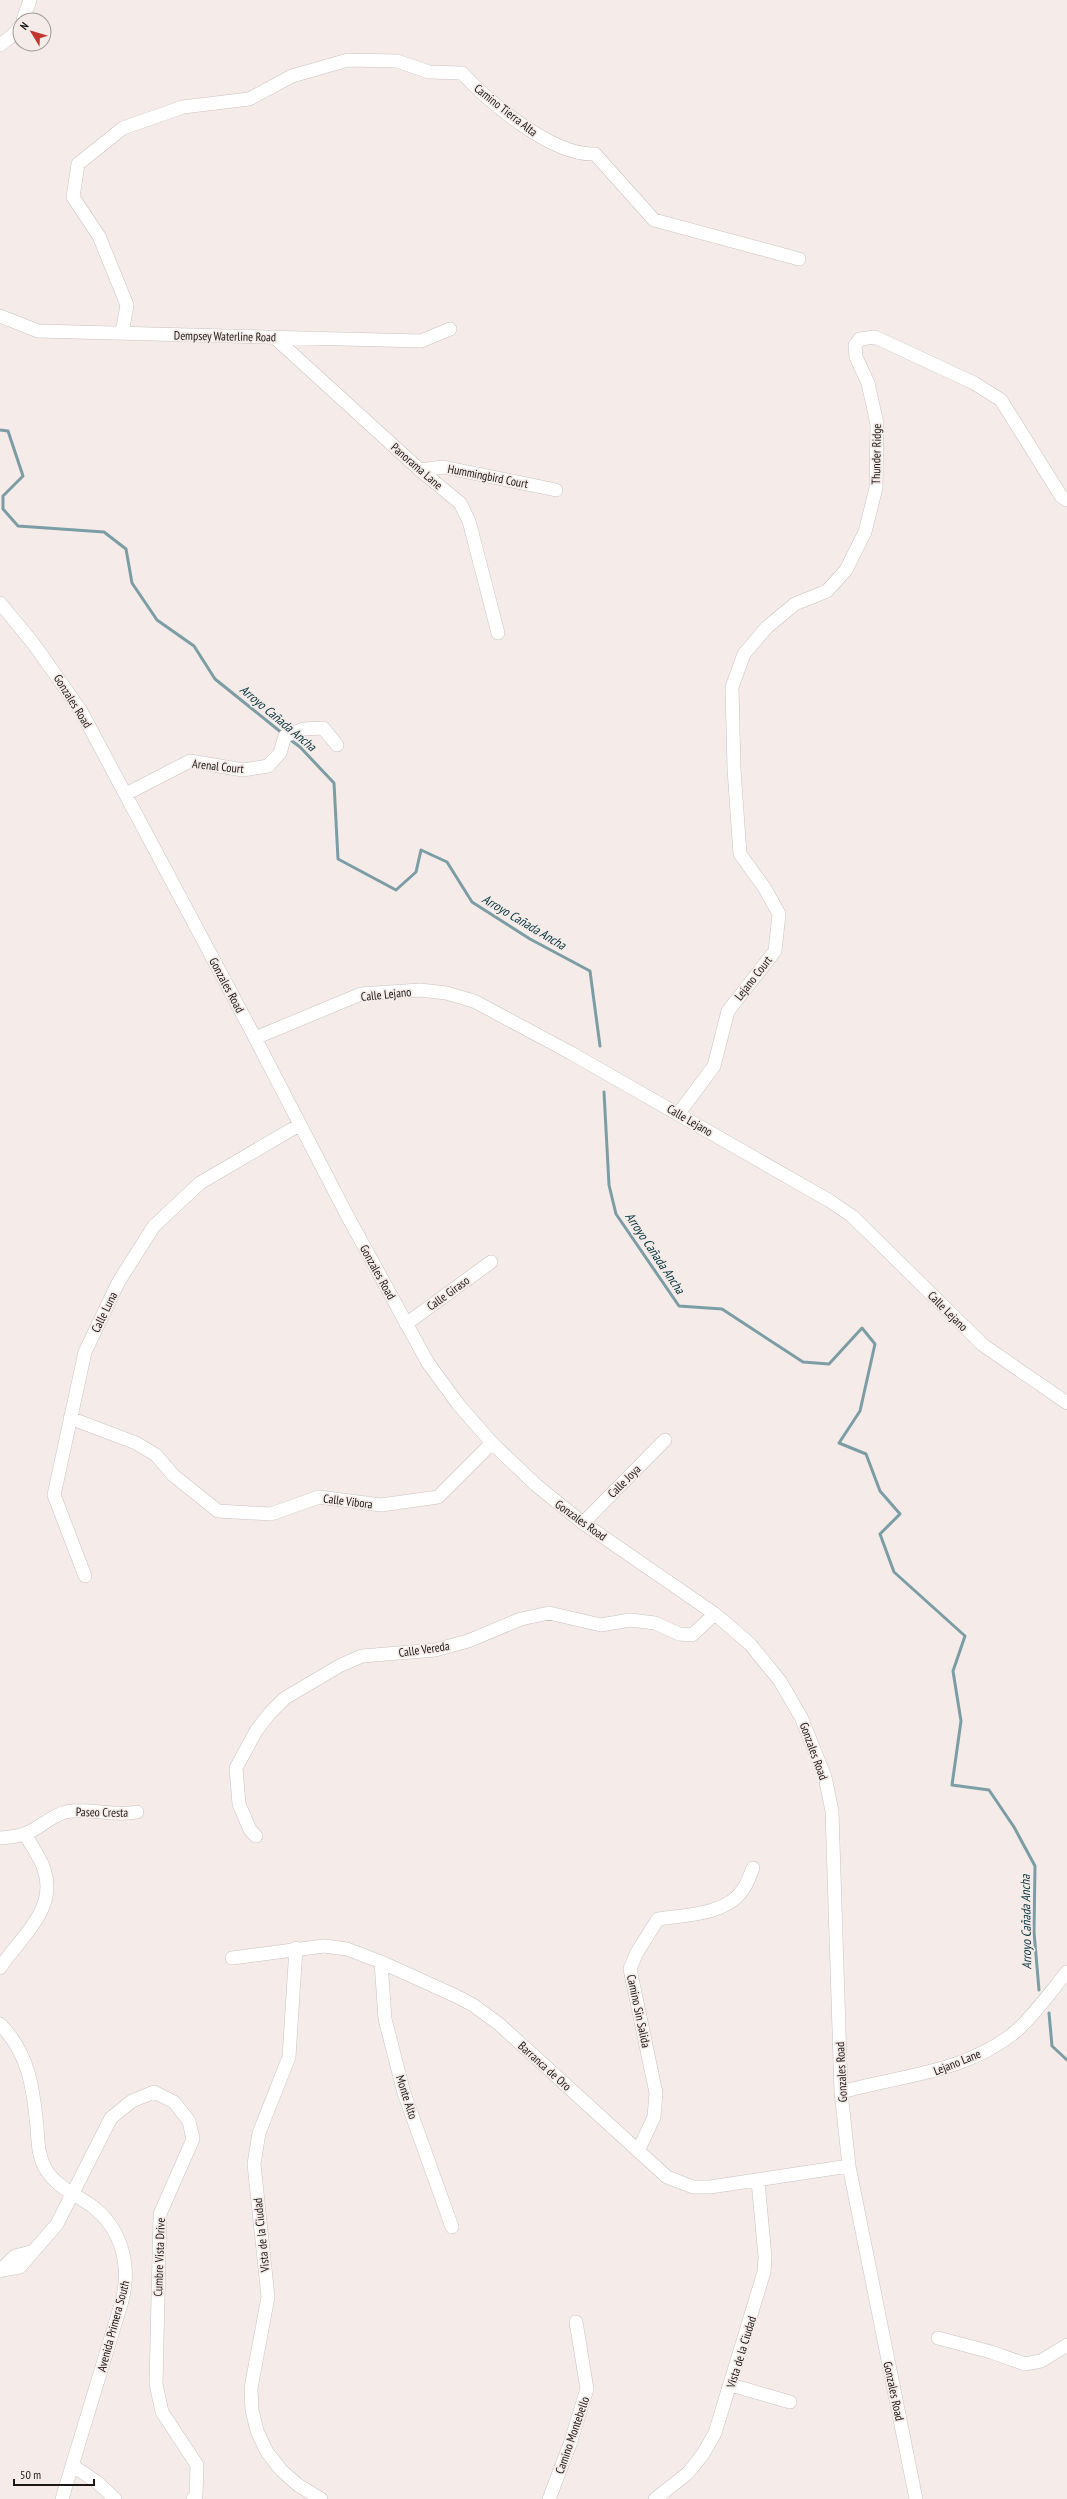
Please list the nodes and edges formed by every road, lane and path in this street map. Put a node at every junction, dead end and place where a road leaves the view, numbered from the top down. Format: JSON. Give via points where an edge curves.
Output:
{"nodes":[{"id":1,"x":30,"y":0,"type":"edge"},
{"id":2,"x":26,"y":12,"type":"edge"},
{"id":3,"x":12,"y":36,"type":"edge"},
{"id":4,"x":0,"y":45,"type":"edge"},
{"id":5,"x":799,"y":259,"type":"dead end"},
{"id":6,"x":0,"y":316,"type":"edge"},
{"id":7,"x":450,"y":329,"type":"dead end"},
{"id":8,"x":122,"y":333,"type":"junction"},
{"id":9,"x":274,"y":337,"type":"junction"},
{"id":10,"x":420,"y":470,"type":"junction"},
{"id":11,"x":556,"y":490,"type":"dead end"},
{"id":12,"x":1067,"y":500,"type":"edge"},
{"id":13,"x":0,"y":603,"type":"edge"},
{"id":14,"x":498,"y":633,"type":"dead end"},
{"id":15,"x":337,"y":745,"type":"dead end"},
{"id":16,"x":734,"y":769,"type":"joint"},
{"id":17,"x":126,"y":794,"type":"junction"},
{"id":18,"x":255,"y":1038,"type":"junction"},
{"id":19,"x":679,"y":1113,"type":"junction"},
{"id":20,"x":299,"y":1125,"type":"junction"},
{"id":21,"x":491,"y":1262,"type":"dead end"},
{"id":22,"x":406,"y":1324,"type":"junction"},
{"id":23,"x":1067,"y":1403,"type":"edge"},
{"id":24,"x":70,"y":1418,"type":"junction"},
{"id":25,"x":665,"y":1440,"type":"dead end"},
{"id":26,"x":492,"y":1443,"type":"junction"},
{"id":27,"x":583,"y":1523,"type":"junction"},
{"id":28,"x":84,"y":1576,"type":"dead end"},
{"id":29,"x":715,"y":1614,"type":"junction"},
{"id":30,"x":137,"y":1812,"type":"dead end"},
{"id":31,"x":25,"y":1834,"type":"junction"},
{"id":32,"x":256,"y":1836,"type":"dead end"},
{"id":33,"x":0,"y":1838,"type":"edge"},
{"id":34,"x":753,"y":1868,"type":"dead end"},
{"id":35,"x":296,"y":1948,"type":"junction"},
{"id":36,"x":232,"y":1958,"type":"dead end"},
{"id":37,"x":382,"y":1962,"type":"junction"},
{"id":38,"x":0,"y":1968,"type":"edge"},
{"id":39,"x":1067,"y":1972,"type":"edge"},
{"id":40,"x":0,"y":2024,"type":"edge"},
{"id":41,"x":841,"y":2092,"type":"junction"},
{"id":42,"x":638,"y":2151,"type":"junction"},
{"id":43,"x":849,"y":2166,"type":"junction"},
{"id":44,"x":758,"y":2181,"type":"junction"},
{"id":45,"x":73,"y":2195,"type":"junction"},
{"id":46,"x":452,"y":2227,"type":"dead end"},
{"id":47,"x":1,"y":2270,"type":"edge"},
{"id":48,"x":576,"y":2322,"type":"dead end"},
{"id":49,"x":938,"y":2338,"type":"dead end"},
{"id":50,"x":1067,"y":2345,"type":"edge"},
{"id":51,"x":731,"y":2385,"type":"junction"},
{"id":52,"x":790,"y":2402,"type":"dead end"},
{"id":53,"x":72,"y":2465,"type":"junction"},
{"id":54,"x":62,"y":2499,"type":"edge"},
{"id":55,"x":115,"y":2499,"type":"edge"},
{"id":56,"x":193,"y":2499,"type":"edge"},
{"id":57,"x":321,"y":2499,"type":"edge"},
{"id":58,"x":549,"y":2499,"type":"edge"},
{"id":59,"x":655,"y":2499,"type":"edge"},
{"id":60,"x":916,"y":2499,"type":"edge"}],
"edges":[{"from":1,"to":2,"type":"street"},
{"from":3,"to":4,"type":"street"},
{"from":5,"to":8,"type":"street","name":"Camino Tierra Alta","via":[[654,220],[595,154],[586,155],[542,138],[482,94],[462,72],[429,72],[397,61],[348,60],[292,76],[249,99],[183,107],[123,128],[78,164],[73,197],[99,236],[127,305]]},
{"from":6,"to":8,"type":"street","name":"Dempsey Waterline Road","via":[[38,331]]},
{"from":7,"to":9,"type":"street","name":"Dempsey Waterline Road","via":[[421,340]]},
{"from":8,"to":9,"type":"street","name":"Dempsey Waterline Road"},
{"from":9,"to":10,"type":"street","name":"Panorama Lane"},
{"from":10,"to":11,"type":"street","name":"Hummingbird Court","via":[[443,467]]},
{"from":10,"to":14,"type":"street","name":"Panorama Lane","via":[[460,503],[469,521]]},
{"from":12,"to":16,"type":"street","name":"Thunder Ridge","via":[[1001,400],[974,383],[936,367],[903,348],[875,337],[860,339],[855,345],[856,357],[868,383],[877,424],[876,488],[865,532],[846,570],[827,591],[795,604],[767,627],[744,654],[732,687]]},
{"from":13,"to":17,"type":"street","name":"Gonzales Road","via":[[41,654],[81,711]]},
{"from":15,"to":17,"type":"street","name":"Arenal Court","via":[[323,728],[303,729],[285,736],[280,753],[268,766],[243,770],[190,761]]},
{"from":16,"to":19,"type":"street","name":"Lejano Court","via":[[740,854],[764,887],[779,914],[775,951],[728,1011],[714,1066]]},
{"from":17,"to":18,"type":"street","name":"Gonzales Road"},
{"from":18,"to":19,"type":"street","name":"Calle Lejano","via":[[361,994],[420,990],[446,993],[487,1008]]},
{"from":18,"to":20,"type":"street","name":"Gonzales Road"},
{"from":19,"to":23,"type":"street","name":"Calle Lejano","via":[[852,1216],[983,1345]]},
{"from":20,"to":22,"type":"street","name":"Gonzales Road"},
{"from":20,"to":24,"type":"street","name":"Calle Luna","via":[[200,1183],[154,1226],[119,1281],[85,1352]]},
{"from":21,"to":22,"type":"street","name":"Calle Giraso"},
{"from":22,"to":26,"type":"street","name":"Gonzales Road","via":[[428,1363],[458,1404]]},
{"from":24,"to":26,"type":"street","name":"Calle Vibora","via":[[136,1443],[156,1455],[173,1475],[218,1511],[271,1514],[319,1497],[381,1505],[438,1497]]},
{"from":24,"to":28,"type":"street","name":"Calle Luna","via":[[54,1495]]},
{"from":25,"to":27,"type":"street","name":"Calle Joya"},
{"from":26,"to":27,"type":"street","name":"Gonzales Road","via":[[536,1486]]},
{"from":27,"to":29,"type":"street","name":"Gonzales Road"},
{"from":29,"to":32,"type":"street","name":"Calle Vereda","via":[[692,1635],[680,1634],[655,1623],[630,1620],[601,1625],[549,1613],[521,1619],[468,1641],[435,1650],[362,1656],[341,1665],[285,1698],[256,1731],[236,1768],[238,1804],[250,1830]]},
{"from":29,"to":41,"type":"street","name":"Gonzales Road","via":[[750,1644],[780,1681],[801,1717],[825,1777],[832,1811],[834,1849]]},
{"from":30,"to":31,"type":"street","name":"Paseo Cresta","via":[[66,1812]]},
{"from":31,"to":33,"type":"street","name":"Paseo Cresta"},
{"from":31,"to":38,"type":"street","via":[[44,1869],[47,1884],[46,1900],[37,1920]]},
{"from":34,"to":42,"type":"street","name":"Camino Sin Salida","via":[[743,1890],[724,1906],[696,1914],[658,1919],[636,1954],[630,1969],[656,2093],[654,2117]]},
{"from":35,"to":36,"type":"street","name":"Barranca de Oro"},
{"from":35,"to":37,"type":"street","name":"Barranca de Oro","via":[[324,1946],[347,1949]]},
{"from":35,"to":57,"type":"street","name":"Vista de la Ciudad","via":[[289,2057],[259,2133],[254,2164],[268,2297],[251,2388],[252,2410],[267,2452],[281,2470],[298,2485]]},
{"from":37,"to":42,"type":"street","name":"Barranca de Oro","via":[[456,1996],[486,2014]]},
{"from":37,"to":46,"type":"street","name":"Monte Alto","via":[[384,2019],[404,2093]]},
{"from":39,"to":41,"type":"street","name":"Lejano Lane","via":[[1016,2032],[976,2057],[931,2073]]},
{"from":40,"to":45,"type":"street","name":"Avenida Primera South","via":[[18,2046],[31,2076],[42,2162],[52,2177]]},
{"from":41,"to":43,"type":"street","name":"Gonzales Road"},
{"from":42,"to":44,"type":"street","name":"Barranca de Oro","via":[[667,2177],[693,2187]]},
{"from":43,"to":44,"type":"street","name":"Barranca de Oro"},
{"from":43,"to":60,"type":"street","name":"Gonzales Road"},
{"from":44,"to":51,"type":"street","name":"Vista de la Ciudad","via":[[764,2272]]},
{"from":45,"to":47,"type":"street","name":"Cumbre Vista Drive","via":[[51,2232],[31,2252],[15,2256]]},
{"from":45,"to":53,"type":"street","name":"Avenida Primera South","via":[[98,2212],[115,2232],[125,2258],[126,2279],[122,2301]]},
{"from":45,"to":56,"type":"street","name":"Cumbre Vista Drive","via":[[111,2118],[132,2101],[154,2092],[174,2102],[189,2121],[193,2139],[160,2214],[156,2384],[162,2412],[196,2465],[196,2495]]},
{"from":48,"to":58,"type":"street","name":"Camino Montebello","via":[[588,2389]]},
{"from":49,"to":50,"type":"street","via":[[1025,2364],[1041,2361]]},
{"from":51,"to":52,"type":"street"},
{"from":51,"to":59,"type":"street","name":"Vista de la Ciudad","via":[[715,2433],[703,2454],[688,2472]]},
{"from":53,"to":54,"type":"street","name":"Avenida Primera South"},
{"from":53,"to":55,"type":"street","via":[[97,2482]]}]}
